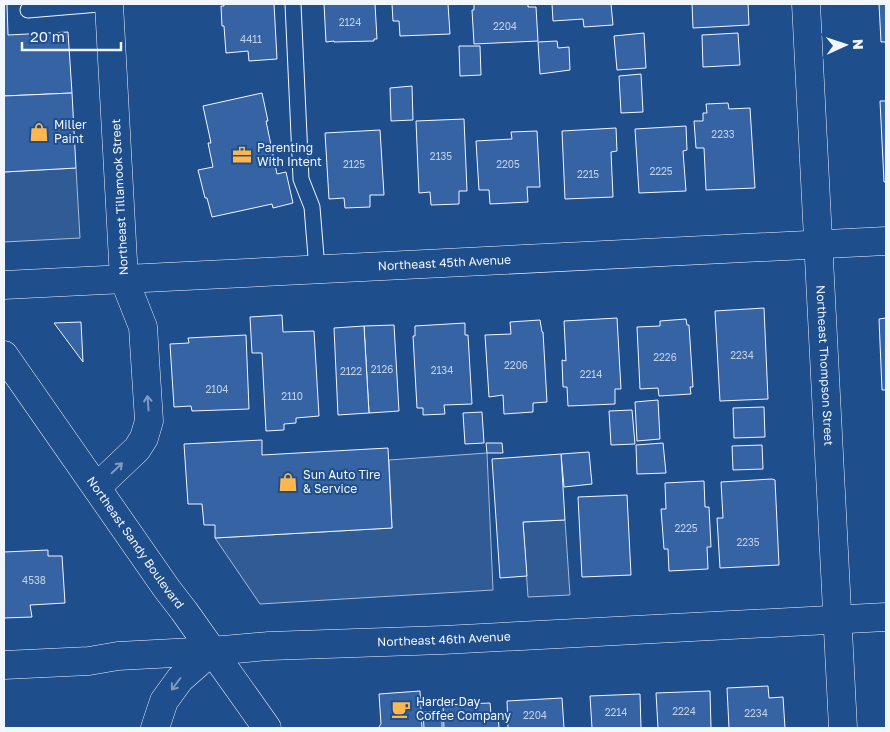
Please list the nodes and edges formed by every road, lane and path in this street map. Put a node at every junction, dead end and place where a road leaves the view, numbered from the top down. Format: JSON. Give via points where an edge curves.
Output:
{"nodes":[{"id":1,"x":99,"y":4,"type":"edge"},
{"id":2,"x":109,"y":4,"type":"edge"},
{"id":3,"x":293,"y":4,"type":"edge"},
{"id":4,"x":806,"y":4,"type":"edge"},
{"id":5,"x":28,"y":10,"type":"dead end"},
{"id":6,"x":886,"y":241,"type":"edge"},
{"id":7,"x":818,"y":244,"type":"junction"},
{"id":8,"x":317,"y":269,"type":"junction"},
{"id":9,"x":124,"y":279,"type":"junction"},
{"id":10,"x":4,"y":285,"type":"edge"},
{"id":11,"x":4,"y":355,"type":"edge"},
{"id":12,"x":97,"y":487,"type":"junction"},
{"id":13,"x":886,"y":617,"type":"edge"},
{"id":14,"x":837,"y":620,"type":"junction"},
{"id":15,"x":212,"y":651,"type":"junction"},
{"id":16,"x":4,"y":665,"type":"edge"},
{"id":17,"x":156,"y":728,"type":"edge"},
{"id":18,"x":267,"y":728,"type":"edge"},
{"id":19,"x":843,"y":728,"type":"edge"}],
"edges":[{"from":1,"to":5,"type":"lane"},
{"from":2,"to":9,"type":"street","name":"Northeast Tillamook Street"},
{"from":3,"to":8,"type":"lane","via":[[301,179],[312,207]]},
{"from":4,"to":7,"type":"street","name":"Northeast Thompson Street"},
{"from":6,"to":7,"type":"street","name":"Northeast 45th Avenue"},
{"from":7,"to":8,"type":"street","name":"Northeast 45th Avenue"},
{"from":7,"to":14,"type":"street","name":"Northeast Thompson Street"},
{"from":8,"to":9,"type":"street","name":"Northeast 45th Avenue"},
{"from":9,"to":10,"type":"street","name":"Northeast 45th Avenue"},
{"from":12,"to":9,"type":"street","name":"Northeast Tillamook Street","one_way":true,"via":[[137,449],[149,420],[143,326]]},
{"from":11,"to":12,"type":"street","name":"Northeast Sandy Boulevard"},
{"from":12,"to":15,"type":"street","name":"Northeast Sandy Boulevard"},
{"from":13,"to":14,"type":"street","name":"Northeast 46th Avenue"},
{"from":14,"to":15,"type":"street","name":"Northeast 46th Avenue"},
{"from":14,"to":19,"type":"street","name":"Northeast Thompson Street"},
{"from":15,"to":16,"type":"street","name":"Northeast 46th Avenue"},
{"from":15,"to":17,"type":"street","one_way":true,"via":[[180,679],[164,701]]},
{"from":15,"to":18,"type":"street","name":"Northeast Sandy Boulevard"}]}
